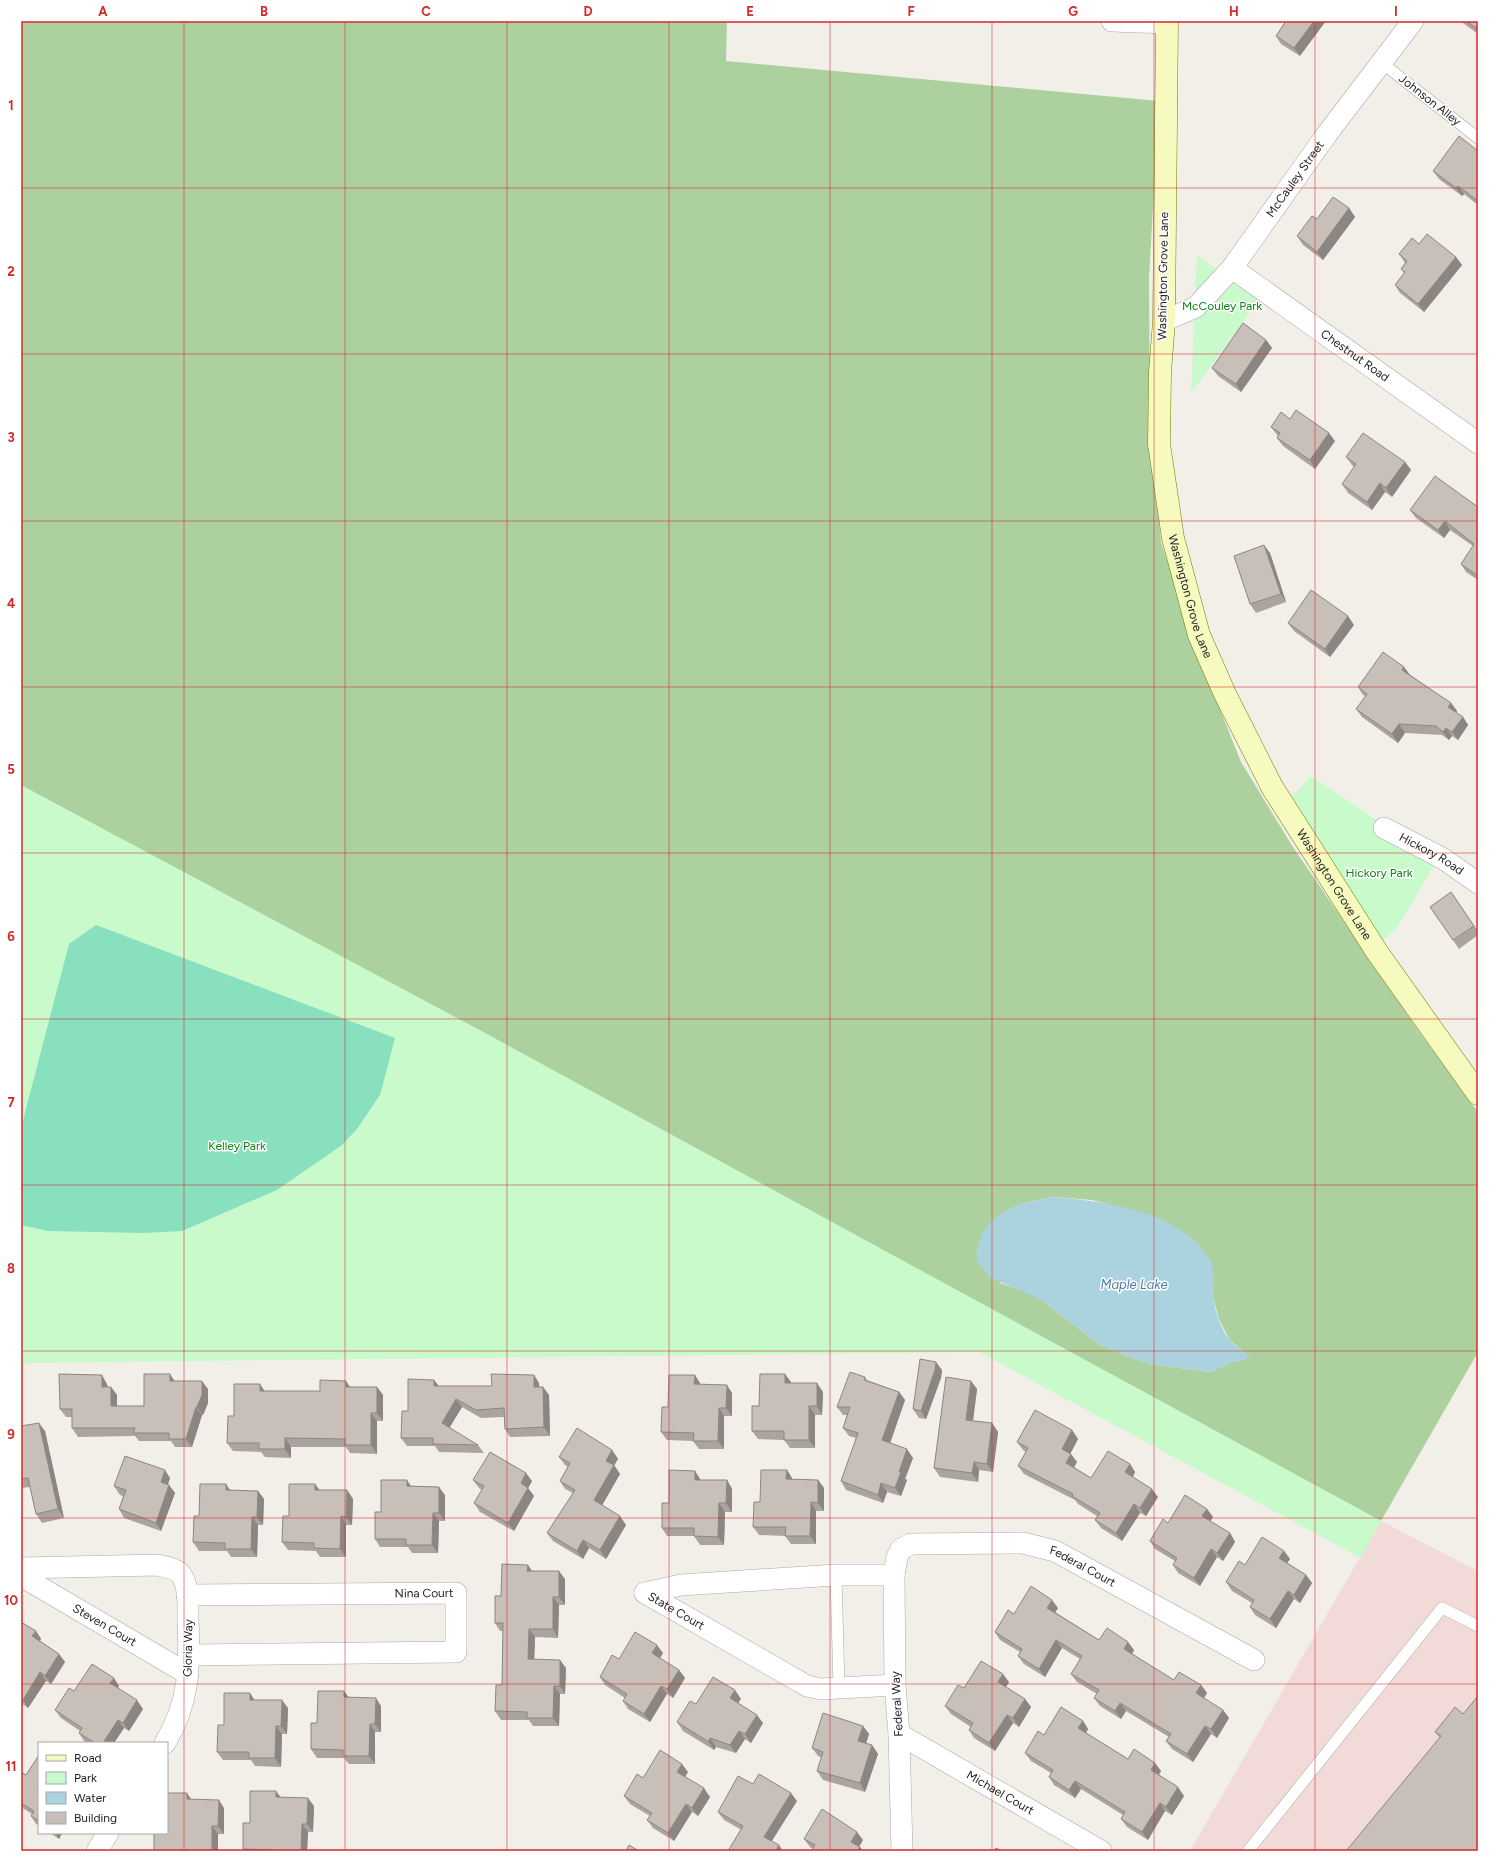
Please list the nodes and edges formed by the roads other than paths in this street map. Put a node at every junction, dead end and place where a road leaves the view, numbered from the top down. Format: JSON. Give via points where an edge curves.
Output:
{"nodes":[{"id":1,"x":1112,"y":21,"type":"edge"},
{"id":2,"x":1413,"y":21,"type":"edge"},
{"id":3,"x":1167,"y":22,"type":"edge"},
{"id":4,"x":1382,"y":63,"type":"junction"},
{"id":5,"x":1478,"y":138,"type":"edge"},
{"id":6,"x":1232,"y":268,"type":"junction"},
{"id":7,"x":1164,"y":321,"type":"junction"},
{"id":8,"x":1478,"y":443,"type":"edge"},
{"id":9,"x":1384,"y":828,"type":"dead end"},
{"id":10,"x":1478,"y":883,"type":"edge"},
{"id":11,"x":1478,"y":1094,"type":"edge"},
{"id":12,"x":896,"y":1566,"type":"junction"},
{"id":13,"x":21,"y":1568,"type":"edge"},
{"id":14,"x":836,"y":1575,"type":"junction"},
{"id":15,"x":21,"y":1576,"type":"edge"},
{"id":16,"x":187,"y":1595,"type":"junction"},
{"id":17,"x":1478,"y":1626,"type":"edge"},
{"id":18,"x":1254,"y":1660,"type":"dead end"},
{"id":19,"x":189,"y":1664,"type":"junction"},
{"id":20,"x":896,"y":1685,"type":"junction"},
{"id":21,"x":839,"y":1688,"type":"junction"},
{"id":22,"x":900,"y":1734,"type":"junction"},
{"id":23,"x":166,"y":1742,"type":"edge"},
{"id":24,"x":107,"y":1834,"type":"edge"},
{"id":25,"x":97,"y":1851,"type":"edge"},
{"id":26,"x":902,"y":1851,"type":"edge"},
{"id":27,"x":1101,"y":1851,"type":"edge"},
{"id":28,"x":1248,"y":1851,"type":"edge"}],
"edges":[{"from":1,"to":3,"type":"street"},
{"from":2,"to":4,"type":"street","name":"McCauley Street"},
{"from":3,"to":7,"type":"street","name":"Washington Grove Lane"},
{"from":4,"to":5,"type":"lane","name":"Johnson Alley"},
{"from":4,"to":6,"type":"street","name":"McCauley Street","via":[[1327,134]]},
{"from":6,"to":7,"type":"street","name":"McCauley Street","via":[[1196,307]]},
{"from":6,"to":8,"type":"street","name":"Chestnut Road"},
{"from":7,"to":11,"type":"street","name":"Washington Grove Lane","via":[[1159,444],[1173,538],[1199,636],[1272,787],[1377,952]]},
{"from":9,"to":10,"type":"street","name":"Hickory Road","via":[[1442,858]]},
{"from":12,"to":14,"type":"street","name":"State Court"},
{"from":12,"to":18,"type":"street","name":"Federal Court","via":[[901,1549],[911,1544],[1023,1542],[1055,1551]]},
{"from":12,"to":20,"type":"street","name":"Federal Way"},
{"from":13,"to":16,"type":"street","name":"Gloria Way","via":[[157,1565],[174,1569],[182,1576]]},
{"from":14,"to":21,"type":"lane"},
{"from":14,"to":21,"type":"street","name":"State Court","via":[[681,1586],[645,1593],[807,1686],[821,1689]]},
{"from":15,"to":19,"type":"street","name":"Steven Court"},
{"from":16,"to":19,"type":"street","name":"Gloria Way"},
{"from":16,"to":19,"type":"street","name":"Nina Court","via":[[456,1592],[456,1652]]},
{"from":17,"to":28,"type":"lane","via":[[1442,1608]]},
{"from":19,"to":23,"type":"street","name":"Gloria Way","via":[[186,1696]]},
{"from":20,"to":21,"type":"street","name":"State Court"},
{"from":20,"to":22,"type":"street","name":"Federal Way"},
{"from":22,"to":26,"type":"street","name":"Federal Way"},
{"from":22,"to":27,"type":"street","name":"Michael Court"},
{"from":24,"to":25,"type":"street"}]}
